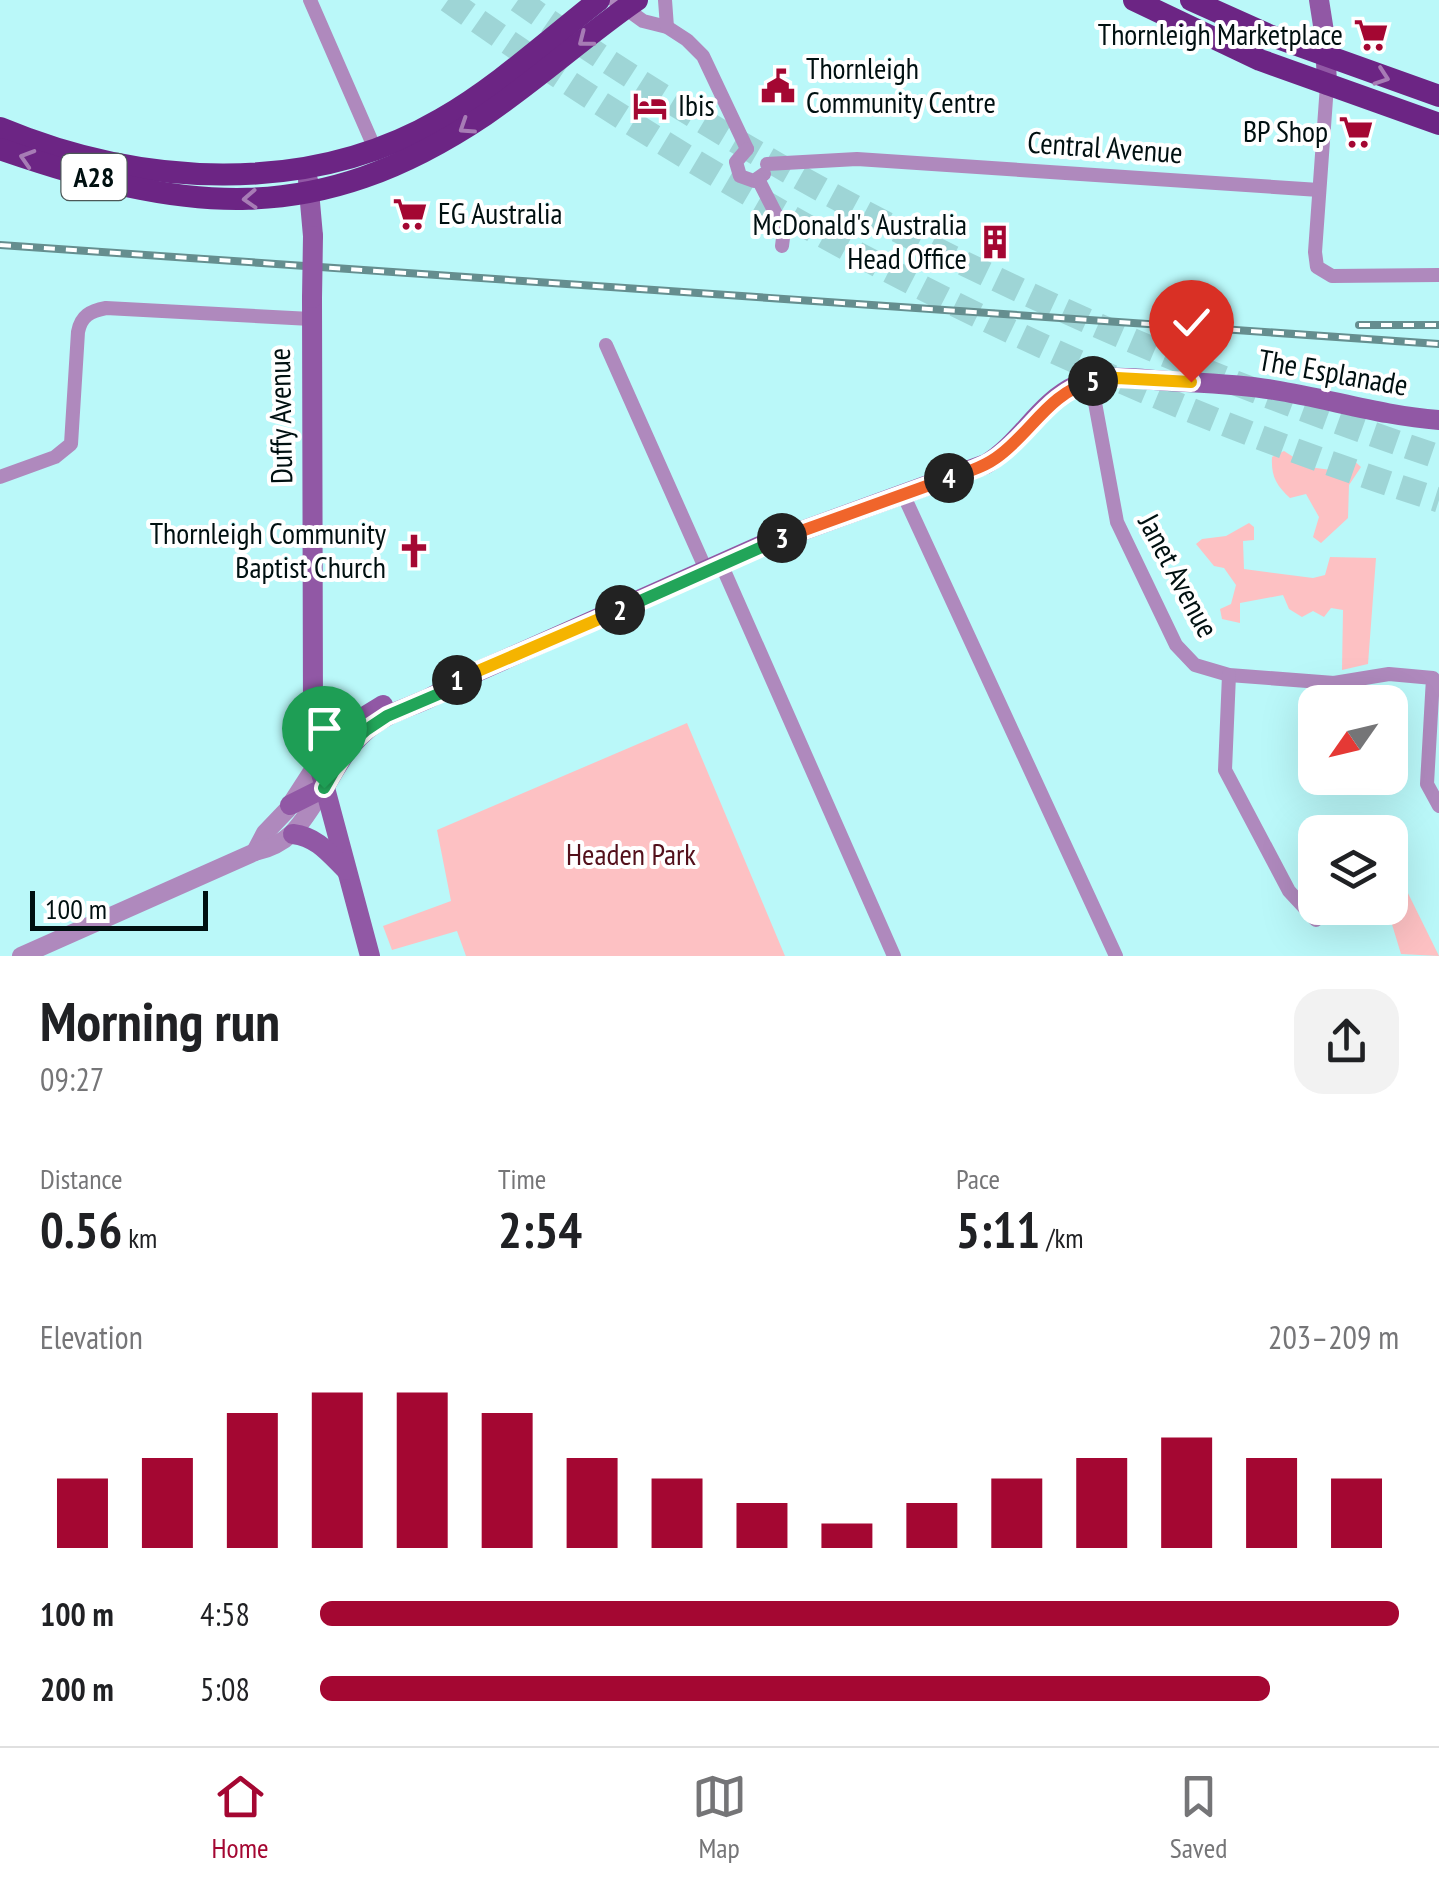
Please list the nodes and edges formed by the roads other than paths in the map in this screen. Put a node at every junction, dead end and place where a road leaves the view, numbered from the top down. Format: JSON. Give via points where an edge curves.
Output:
{"nodes":[{"id":1,"x":310,"y":0,"type":"edge"},
{"id":2,"x":599,"y":0,"type":"edge"},
{"id":3,"x":665,"y":0,"type":"edge"},
{"id":4,"x":1134,"y":0,"type":"edge"},
{"id":5,"x":1191,"y":0,"type":"edge"},
{"id":6,"x":1319,"y":0,"type":"edge"},
{"id":7,"x":625,"y":3,"type":"edge"},
{"id":8,"x":668,"y":27,"type":"junction"},
{"id":9,"x":1326,"y":57,"type":"junction"},
{"id":10,"x":1327,"y":85,"type":"junction"},
{"id":11,"x":1439,"y":96,"type":"edge"},
{"id":12,"x":1439,"y":124,"type":"edge"},
{"id":13,"x":0,"y":128,"type":"edge"},
{"id":14,"x":0,"y":149,"type":"edge"},
{"id":15,"x":375,"y":149,"type":"junction"},
{"id":16,"x":747,"y":150,"type":"junction"},
{"id":17,"x":767,"y":164,"type":"junction"},
{"id":18,"x":308,"y":168,"type":"junction"},
{"id":19,"x":758,"y":179,"type":"junction"},
{"id":20,"x":1319,"y":190,"type":"junction"},
{"id":21,"x":310,"y":193,"type":"junction"},
{"id":22,"x":782,"y":246,"type":"dead end"},
{"id":23,"x":1439,"y":275,"type":"edge"},
{"id":24,"x":311,"y":309,"type":"junction"},
{"id":25,"x":606,"y":345,"type":"dead end"},
{"id":26,"x":1091,"y":381,"type":"junction"},
{"id":27,"x":1439,"y":420,"type":"edge"},
{"id":28,"x":0,"y":477,"type":"edge"},
{"id":29,"x":903,"y":494,"type":"junction"},
{"id":30,"x":714,"y":569,"type":"junction"},
{"id":31,"x":1230,"y":675,"type":"junction"},
{"id":32,"x":452,"y":682,"type":"junction"},
{"id":33,"x":348,"y":746,"type":"junction"},
{"id":34,"x":318,"y":762,"type":"junction"},
{"id":35,"x":324,"y":788,"type":"junction"},
{"id":36,"x":290,"y":806,"type":"junction"},
{"id":37,"x":1439,"y":806,"type":"edge"},
{"id":38,"x":292,"y":834,"type":"junction"},
{"id":39,"x":256,"y":852,"type":"junction"},
{"id":40,"x":347,"y":872,"type":"junction"},
{"id":41,"x":1298,"y":900,"type":"edge"},
{"id":42,"x":21,"y":956,"type":"edge"},
{"id":43,"x":370,"y":956,"type":"edge"},
{"id":44,"x":894,"y":956,"type":"edge"},
{"id":45,"x":1116,"y":956,"type":"edge"}],
"edges":[{"from":1,"to":15,"type":"street"},
{"from":2,"to":15,"type":"highway","number":"A28","via":[[442,119]]},
{"from":3,"to":8,"type":"street"},
{"from":4,"to":10,"type":"highway"},
{"from":5,"to":9,"type":"highway"},
{"from":6,"to":9,"type":"main road"},
{"from":7,"to":8,"type":"street","via":[[643,21]]},
{"from":7,"to":21,"type":"highway","number":"A28","one_way":true,"via":[[544,72],[450,137],[381,171]]},
{"from":8,"to":16,"type":"street","via":[[703,56]]},
{"from":9,"to":10,"type":"main road"},
{"from":9,"to":11,"type":"highway","one_way":true},
{"from":10,"to":12,"type":"highway"},
{"from":10,"to":20,"type":"street"},
{"from":13,"to":18,"type":"highway","number":"A28","via":[[184,174]]},
{"from":21,"to":14,"type":"highway","number":"A28","one_way":true,"via":[[190,198]]},
{"from":15,"to":18,"type":"highway","number":"A28"},
{"from":16,"to":17,"type":"street","via":[[760,152]]},
{"from":16,"to":19,"type":"street","via":[[737,158],[737,172],[748,181]]},
{"from":17,"to":19,"type":"street"},
{"from":17,"to":20,"type":"street","name":"Central Avenue","via":[[857,159]]},
{"from":18,"to":21,"type":"main road","name":"Duffy Avenue"},
{"from":19,"to":22,"type":"street","via":[[784,230]]},
{"from":20,"to":23,"type":"street","via":[[1314,260],[1320,272]]},
{"from":21,"to":24,"type":"main road","name":"Duffy Avenue","bridge":true},
{"from":24,"to":28,"type":"street","via":[[88,313],[78,332],[70,444],[55,457]]},
{"from":24,"to":34,"type":"main road","name":"Duffy Avenue"},
{"from":25,"to":30,"type":"street"},
{"from":26,"to":27,"type":"main road","name":"The Esplanade","via":[[1271,389]]},
{"from":26,"to":29,"type":"main road","name":"The Esplanade","via":[[1047,405],[994,459]]},
{"from":26,"to":31,"type":"street","name":"Janet Avenue","via":[[1117,522],[1176,645],[1195,664]]},
{"from":29,"to":30,"type":"main road","name":"The Esplanade"},
{"from":29,"to":45,"type":"street"},
{"from":30,"to":32,"type":"main road","name":"The Esplanade"},
{"from":30,"to":44,"type":"street"},
{"from":31,"to":37,"type":"street","name":"Janet Avenue","via":[[1334,683],[1389,674],[1433,678],[1426,784]]},
{"from":31,"to":41,"type":"street","via":[[1225,770]]},
{"from":32,"to":33,"type":"main road","name":"The Esplanade","via":[[377,722]]},
{"from":32,"to":34,"type":"main road","name":"The Esplanade","via":[[366,713]]},
{"from":33,"to":34,"type":"main road"},
{"from":33,"to":35,"type":"main road","name":"The Esplanade"},
{"from":34,"to":35,"type":"main road","name":"Duffy Avenue"},
{"from":34,"to":36,"type":"street"},
{"from":35,"to":36,"type":"main road"},
{"from":35,"to":38,"type":"street"},
{"from":35,"to":40,"type":"main road","name":"Duffy Avenue"},
{"from":36,"to":39,"type":"street"},
{"from":38,"to":39,"type":"street","via":[[277,848]]},
{"from":38,"to":40,"type":"main road","via":[[318,842]]},
{"from":39,"to":42,"type":"street"},
{"from":40,"to":43,"type":"main road","name":"Duffy Avenue"}]}
